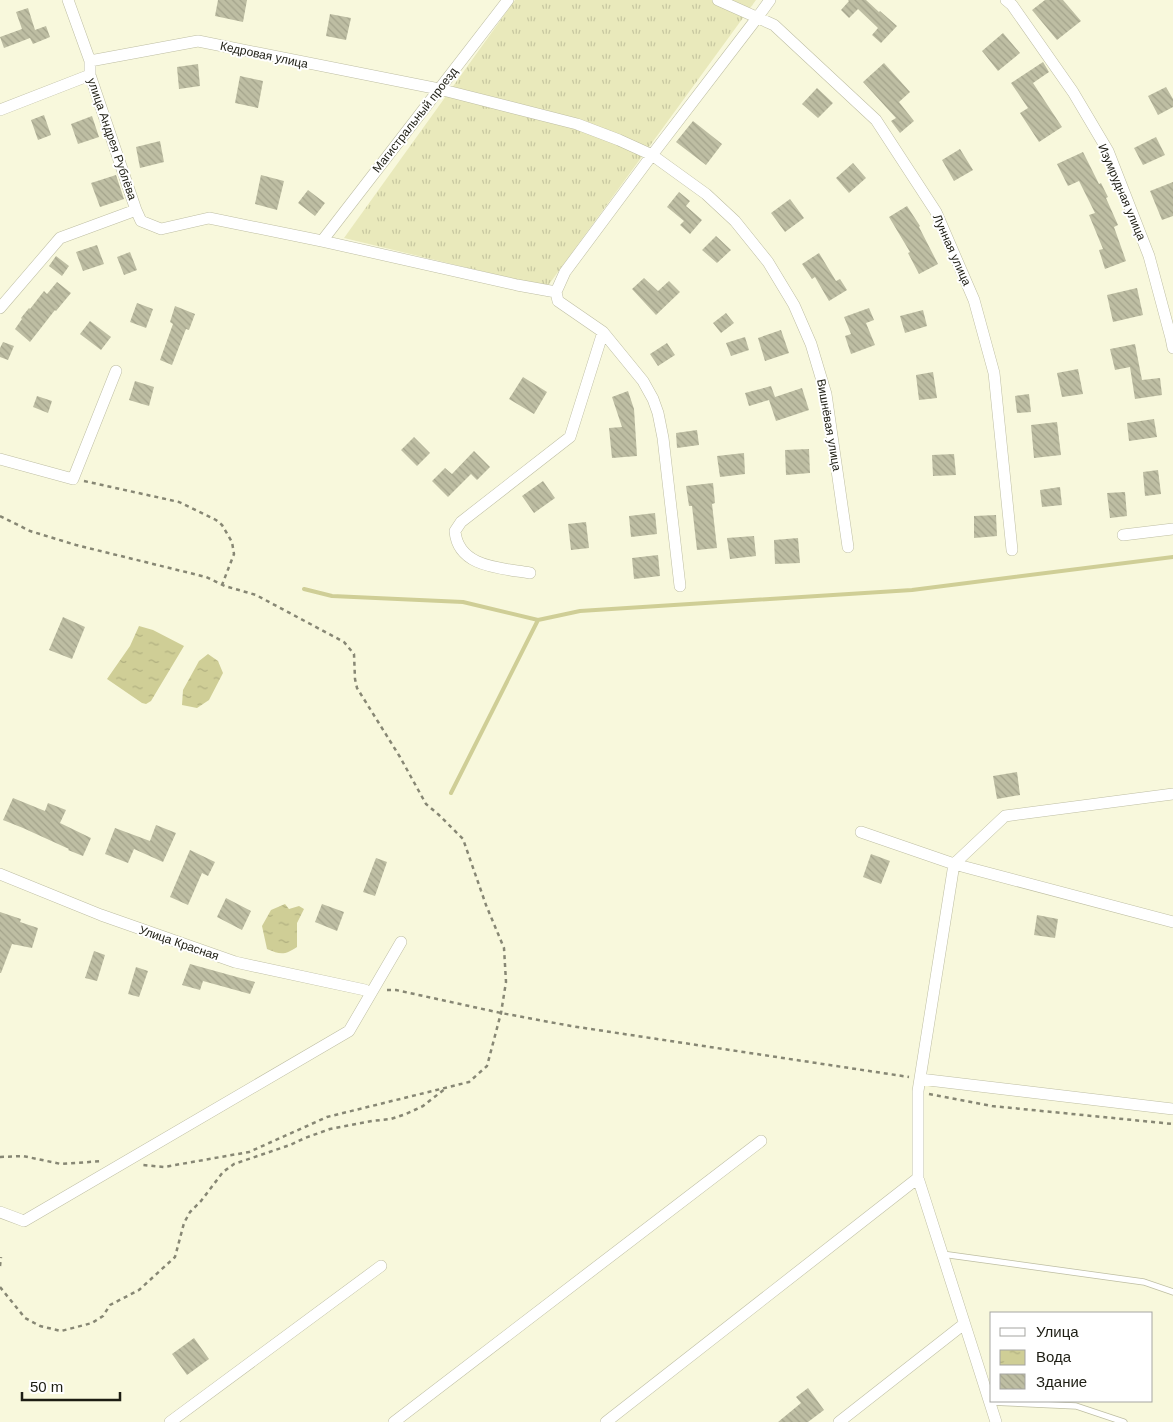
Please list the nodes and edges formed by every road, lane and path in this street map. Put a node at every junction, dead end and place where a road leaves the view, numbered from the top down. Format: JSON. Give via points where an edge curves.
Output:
{"nodes":[{"id":1,"x":68,"y":0,"type":"edge"},
{"id":2,"x":508,"y":0,"type":"edge"},
{"id":3,"x":718,"y":0,"type":"edge"},
{"id":4,"x":770,"y":0,"type":"edge"},
{"id":5,"x":1006,"y":0,"type":"edge"},
{"id":6,"x":758,"y":18,"type":"junction"},
{"id":7,"x":90,"y":61,"type":"junction"},
{"id":8,"x":90,"y":75,"type":"junction"},
{"id":9,"x":439,"y":89,"type":"junction"},
{"id":10,"x":0,"y":110,"type":"edge"},
{"id":11,"x":652,"y":155,"type":"junction"},
{"id":12,"x":138,"y":216,"type":"junction"},
{"id":13,"x":322,"y":241,"type":"junction"},
{"id":14,"x":556,"y":292,"type":"junction"},
{"id":15,"x":0,"y":308,"type":"edge"},
{"id":16,"x":604,"y":332,"type":"junction"},
{"id":17,"x":1173,"y":348,"type":"edge"},
{"id":18,"x":116,"y":371,"type":"dead end"},
{"id":19,"x":0,"y":459,"type":"edge"},
{"id":20,"x":73,"y":479,"type":"junction"},
{"id":21,"x":0,"y":516,"type":"edge"},
{"id":22,"x":1173,"y":529,"type":"edge"},
{"id":23,"x":1123,"y":535,"type":"dead end"},
{"id":24,"x":848,"y":547,"type":"dead end"},
{"id":25,"x":1012,"y":550,"type":"dead end"},
{"id":26,"x":530,"y":572,"type":"dead end"},
{"id":27,"x":222,"y":585,"type":"junction"},
{"id":28,"x":680,"y":586,"type":"dead end"},
{"id":29,"x":1173,"y":794,"type":"edge"},
{"id":30,"x":861,"y":832,"type":"dead end"},
{"id":31,"x":954,"y":864,"type":"junction"},
{"id":32,"x":0,"y":874,"type":"edge"},
{"id":33,"x":1173,"y":922,"type":"edge"},
{"id":34,"x":401,"y":942,"type":"dead end"},
{"id":35,"x":369,"y":990,"type":"junction"},
{"id":36,"x":501,"y":1013,"type":"junction"},
{"id":37,"x":920,"y":1079,"type":"junction"},
{"id":38,"x":448,"y":1087,"type":"junction"},
{"id":39,"x":918,"y":1092,"type":"junction"},
{"id":40,"x":1173,"y":1109,"type":"edge"},
{"id":41,"x":1173,"y":1124,"type":"edge"},
{"id":42,"x":761,"y":1141,"type":"dead end"},
{"id":43,"x":0,"y":1157,"type":"edge"},
{"id":44,"x":123,"y":1163,"type":"junction"},
{"id":45,"x":918,"y":1178,"type":"junction"},
{"id":46,"x":0,"y":1212,"type":"edge"},
{"id":47,"x":942,"y":1254,"type":"junction"},
{"id":48,"x":1,"y":1257,"type":"edge"},
{"id":49,"x":0,"y":1266,"type":"edge"},
{"id":50,"x":381,"y":1266,"type":"dead end"},
{"id":51,"x":0,"y":1287,"type":"edge"},
{"id":52,"x":1173,"y":1292,"type":"edge"},
{"id":53,"x":964,"y":1324,"type":"junction"},
{"id":54,"x":990,"y":1402,"type":"junction"},
{"id":55,"x":170,"y":1422,"type":"edge"},
{"id":56,"x":394,"y":1422,"type":"edge"},
{"id":57,"x":606,"y":1422,"type":"edge"},
{"id":58,"x":839,"y":1422,"type":"edge"},
{"id":59,"x":996,"y":1422,"type":"edge"},
{"id":60,"x":1124,"y":1422,"type":"edge"}],
"edges":[{"from":1,"to":7,"type":"street","name":"улица Андрея Рублёва"},
{"from":2,"to":9,"type":"street","name":"Магистральный проезд"},
{"from":3,"to":6,"type":"street","name":"Лунная улица"},
{"from":4,"to":6,"type":"street"},
{"from":5,"to":17,"type":"street","name":"Изумрудная улица","via":[[1073,92],[1108,151],[1149,256]]},
{"from":6,"to":11,"type":"street"},
{"from":6,"to":25,"type":"street","name":"Лунная улица","via":[[774,25],[876,120],[936,212],[974,300],[994,373]]},
{"from":7,"to":8,"type":"street","name":"улица Андрея Рублёва"},
{"from":7,"to":9,"type":"street","name":"Кедровая улица","via":[[198,42]]},
{"from":8,"to":10,"type":"street"},
{"from":8,"to":12,"type":"street","name":"улица Андрея Рублёва"},
{"from":9,"to":11,"type":"street","name":"Кедровая улица","via":[[577,124]]},
{"from":9,"to":13,"type":"street","name":"Магистральный проезд"},
{"from":11,"to":14,"type":"street","via":[[565,272]]},
{"from":11,"to":24,"type":"street","name":"Вишнёвая улица","via":[[706,194],[735,221],[768,262],[794,305],[826,394]]},
{"from":12,"to":13,"type":"street","via":[[161,229],[209,218]]},
{"from":12,"to":15,"type":"street","via":[[60,238]]},
{"from":13,"to":14,"type":"street"},
{"from":14,"to":16,"type":"street","via":[[558,301]]},
{"from":16,"to":26,"type":"street","via":[[570,437],[461,522],[454,532],[455,541],[471,560]]},
{"from":16,"to":28,"type":"street","via":[[643,381],[658,413]]},
{"from":18,"to":20,"type":"street"},
{"from":19,"to":20,"type":"street"},
{"from":20,"to":27,"type":"path","via":[[179,502],[216,520],[228,534],[234,554]]},
{"from":21,"to":27,"type":"path","via":[[48,537],[206,577]]},
{"from":22,"to":23,"type":"street"},
{"from":27,"to":36,"type":"path","via":[[256,595],[344,642],[354,654],[357,688],[426,804],[463,839],[504,948],[506,982]]},
{"from":29,"to":31,"type":"street","via":[[1005,816]]},
{"from":30,"to":31,"type":"street"},
{"from":31,"to":33,"type":"street"},
{"from":31,"to":37,"type":"street"},
{"from":32,"to":35,"type":"street","name":"Улица Красная","via":[[102,915],[235,962]]},
{"from":34,"to":35,"type":"street"},
{"from":35,"to":36,"type":"path","via":[[396,990]]},
{"from":35,"to":44,"type":"street","via":[[349,1031]]},
{"from":36,"to":37,"type":"path"},
{"from":36,"to":38,"type":"path","via":[[487,1066],[469,1082]]},
{"from":37,"to":39,"type":"street"},
{"from":37,"to":40,"type":"street"},
{"from":38,"to":44,"type":"path","via":[[327,1116],[248,1152],[164,1167]]},
{"from":38,"to":51,"type":"path","via":[[406,1114],[330,1129],[234,1164],[223,1172],[190,1212],[184,1222],[175,1257],[139,1290],[110,1305],[92,1324],[61,1331],[40,1326],[25,1318]]},
{"from":39,"to":41,"type":"path","via":[[992,1106]]},
{"from":39,"to":45,"type":"street"},
{"from":42,"to":56,"type":"street"},
{"from":43,"to":44,"type":"path","via":[[23,1156],[61,1164]]},
{"from":44,"to":46,"type":"street","via":[[24,1220]]},
{"from":45,"to":47,"type":"street"},
{"from":45,"to":57,"type":"street"},
{"from":47,"to":52,"type":"lane","via":[[1144,1282]]},
{"from":47,"to":53,"type":"street"},
{"from":48,"to":49,"type":"path"},
{"from":50,"to":55,"type":"street"},
{"from":53,"to":54,"type":"street"},
{"from":53,"to":58,"type":"street"},
{"from":54,"to":59,"type":"street"},
{"from":54,"to":60,"type":"lane","via":[[1076,1406]]}]}
